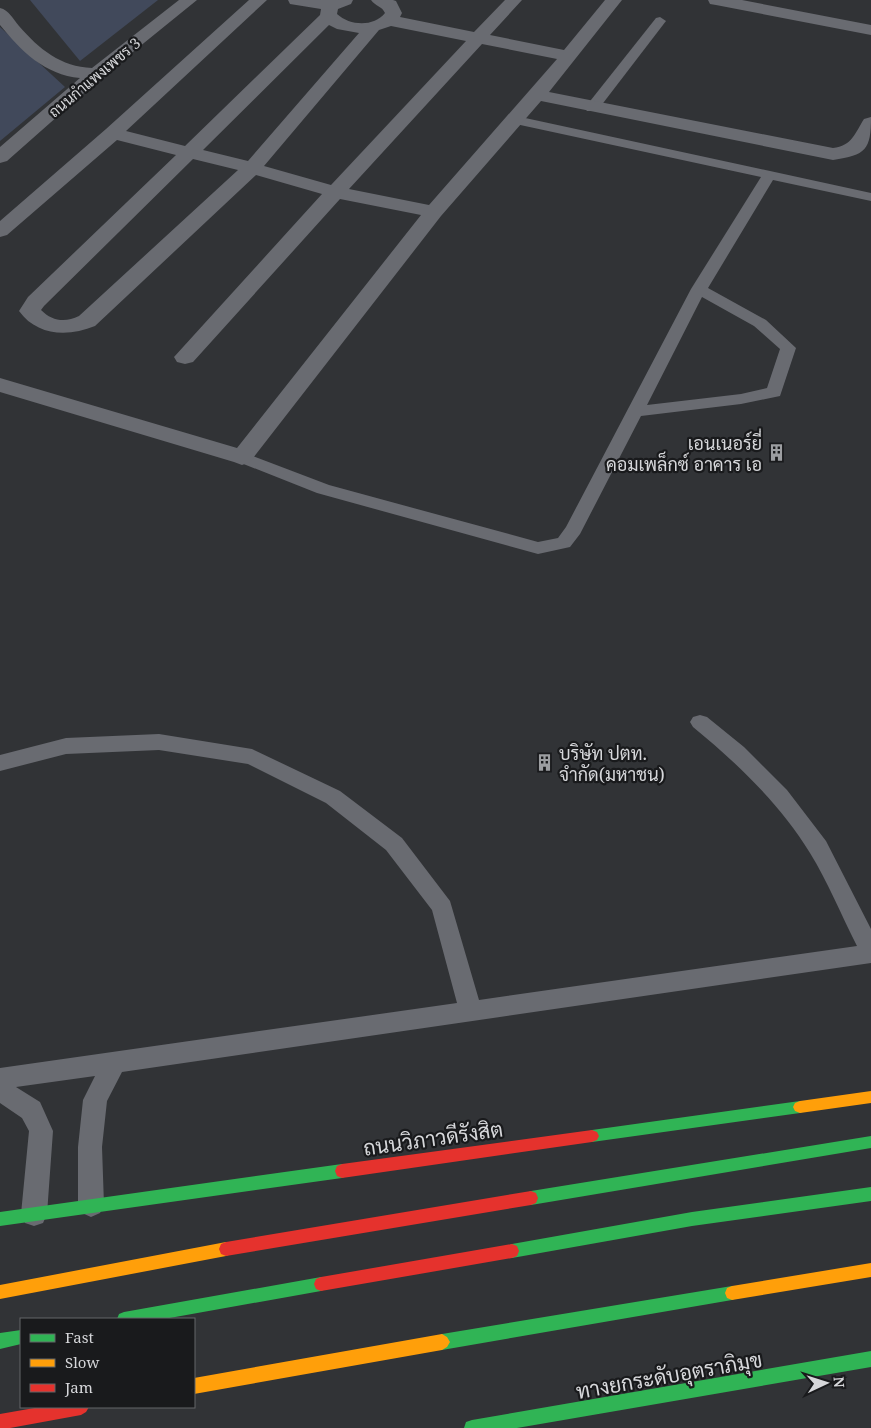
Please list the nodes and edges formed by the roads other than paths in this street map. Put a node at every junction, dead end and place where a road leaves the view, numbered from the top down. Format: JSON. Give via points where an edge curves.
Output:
{"nodes":[{"id":1,"x":189,"y":0,"type":"edge"},
{"id":2,"x":259,"y":0,"type":"edge"},
{"id":3,"x":296,"y":0,"type":"edge"},
{"id":4,"x":514,"y":0,"type":"edge"},
{"id":5,"x":614,"y":0,"type":"edge"},
{"id":6,"x":716,"y":0,"type":"edge"},
{"id":7,"x":335,"y":7,"type":"edge"},
{"id":8,"x":387,"y":11,"type":"edge"},
{"id":9,"x":0,"y":13,"type":"edge"},
{"id":10,"x":660,"y":21,"type":"dead end"},
{"id":11,"x":871,"y":30,"type":"edge"},
{"id":12,"x":480,"y":38,"type":"junction"},
{"id":13,"x":567,"y":56,"type":"junction"},
{"id":14,"x":96,"y":73,"type":"junction"},
{"id":15,"x":537,"y":96,"type":"junction"},
{"id":16,"x":592,"y":108,"type":"junction"},
{"id":17,"x":516,"y":120,"type":"junction"},
{"id":18,"x":871,"y":123,"type":"edge"},
{"id":19,"x":113,"y":133,"type":"junction"},
{"id":20,"x":190,"y":154,"type":"junction"},
{"id":21,"x":0,"y":157,"type":"edge"},
{"id":22,"x":252,"y":168,"type":"junction"},
{"id":23,"x":769,"y":175,"type":"junction"},
{"id":24,"x":335,"y":192,"type":"junction"},
{"id":25,"x":871,"y":197,"type":"edge"},
{"id":26,"x":434,"y":212,"type":"junction"},
{"id":27,"x":0,"y":231,"type":"edge"},
{"id":28,"x":699,"y":289,"type":"junction"},
{"id":29,"x":186,"y":357,"type":"dead end"},
{"id":30,"x":0,"y":385,"type":"edge"},
{"id":31,"x":634,"y":412,"type":"junction"},
{"id":32,"x":242,"y":457,"type":"junction"},
{"id":33,"x":700,"y":722,"type":"dead end"},
{"id":34,"x":0,"y":763,"type":"edge"},
{"id":35,"x":871,"y":952,"type":"edge"},
{"id":36,"x":471,"y":1011,"type":"junction"},
{"id":37,"x":115,"y":1062,"type":"junction"},
{"id":38,"x":0,"y":1079,"type":"edge"},
{"id":39,"x":0,"y":1090,"type":"edge"},
{"id":40,"x":871,"y":1097,"type":"edge"},
{"id":41,"x":871,"y":1142,"type":"edge"},
{"id":42,"x":871,"y":1194,"type":"edge"},
{"id":43,"x":91,"y":1205,"type":"junction"},
{"id":44,"x":34,"y":1214,"type":"junction"},
{"id":45,"x":0,"y":1219,"type":"edge"},
{"id":46,"x":871,"y":1270,"type":"edge"},
{"id":47,"x":0,"y":1292,"type":"edge"},
{"id":48,"x":130,"y":1318,"type":"edge"},
{"id":49,"x":20,"y":1337,"type":"edge"},
{"id":50,"x":0,"y":1341,"type":"edge"},
{"id":51,"x":871,"y":1359,"type":"edge"},
{"id":52,"x":195,"y":1386,"type":"edge"},
{"id":53,"x":76,"y":1408,"type":"edge"},
{"id":54,"x":0,"y":1422,"type":"edge"},
{"id":55,"x":472,"y":1428,"type":"edge"}],
"edges":[{"from":1,"to":14,"type":"street","name":"ถนนกำแพงเพชร 3"},
{"from":2,"to":19,"type":"street"},
{"from":3,"to":7,"type":"street"},
{"from":4,"to":12,"type":"street"},
{"from":5,"to":13,"type":"street"},
{"from":6,"to":11,"type":"street"},
{"from":7,"to":8,"type":"street","via":[[342,25],[358,28]]},
{"from":7,"to":20,"type":"street"},
{"from":8,"to":12,"type":"street"},
{"from":8,"to":22,"type":"street"},
{"from":9,"to":14,"type":"street","via":[[16,34],[48,61],[71,72]]},
{"from":10,"to":16,"type":"lane"},
{"from":12,"to":13,"type":"street"},
{"from":12,"to":24,"type":"street"},
{"from":13,"to":15,"type":"street"},
{"from":14,"to":21,"type":"street","name":"ถนนกำแพงเพชร 3"},
{"from":15,"to":16,"type":"street"},
{"from":15,"to":17,"type":"street"},
{"from":16,"to":18,"type":"street","via":[[833,154],[856,149]]},
{"from":17,"to":23,"type":"lane"},
{"from":17,"to":26,"type":"street"},
{"from":19,"to":20,"type":"street"},
{"from":19,"to":27,"type":"street"},
{"from":20,"to":22,"type":"street"},
{"from":20,"to":22,"type":"street","via":[[36,302],[30,311],[34,318],[66,327],[87,321]]},
{"from":22,"to":24,"type":"street"},
{"from":23,"to":25,"type":"lane"},
{"from":23,"to":28,"type":"lane"},
{"from":24,"to":26,"type":"street"},
{"from":24,"to":29,"type":"street"},
{"from":26,"to":32,"type":"street"},
{"from":28,"to":31,"type":"lane"},
{"from":28,"to":31,"type":"lane","via":[[760,322],[788,348],[774,392]]},
{"from":30,"to":32,"type":"street"},
{"from":31,"to":32,"type":"lane","via":[[574,530],[564,543],[538,548],[323,489]]},
{"from":33,"to":35,"type":"lane","via":[[738,752],[786,803],[818,847]]},
{"from":34,"to":36,"type":"lane","via":[[66,746],[159,742],[252,757],[333,797],[394,844],[442,907]]},
{"from":35,"to":36,"type":"lane"},
{"from":36,"to":37,"type":"lane"},
{"from":37,"to":38,"type":"lane"},
{"from":37,"to":43,"type":"lane","via":[[95,1100],[90,1147]]},
{"from":39,"to":44,"type":"lane","via":[[31,1110],[41,1131]]},
{"from":40,"to":43,"type":"main road","name":"ถนนวิภาวดีรังสิต"},
{"from":41,"to":47,"type":"main road","via":[[259,1243]]},
{"from":42,"to":48,"type":"main road","via":[[692,1219]]},
{"from":43,"to":44,"type":"main road","name":"ถนนวิภาวดีรังสิต"},
{"from":44,"to":45,"type":"main road","name":"ถนนวิภาวดีรังสิต"},
{"from":46,"to":52,"type":"main road"},
{"from":49,"to":50,"type":"main road"},
{"from":51,"to":55,"type":"main road","name":"ทางยกระดับอุตราภิมุข"},
{"from":53,"to":54,"type":"main road"}]}
